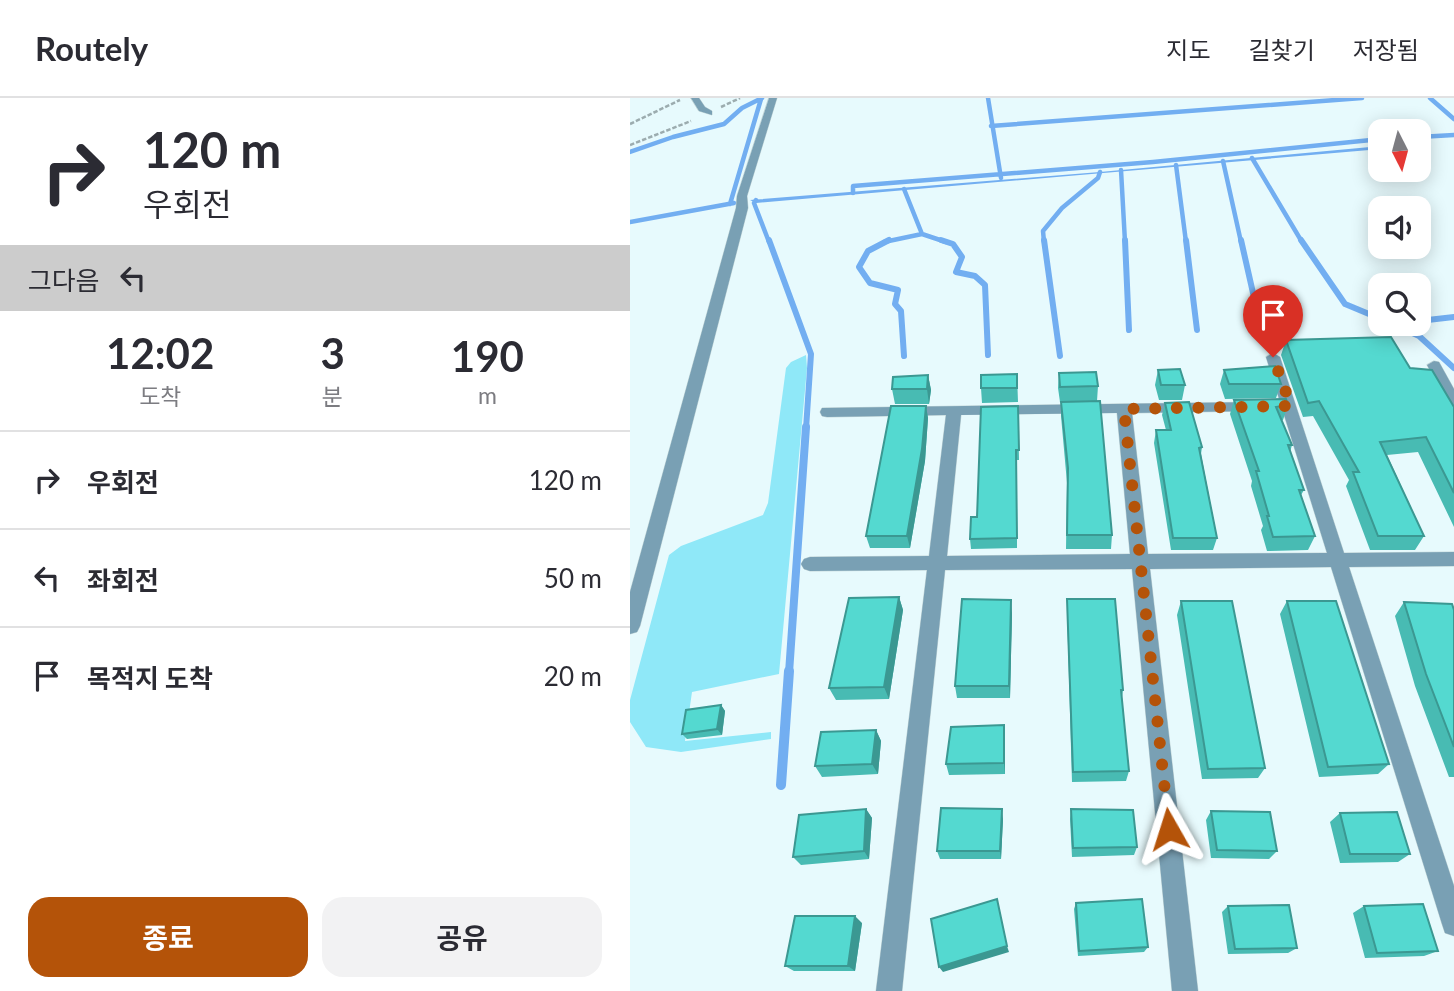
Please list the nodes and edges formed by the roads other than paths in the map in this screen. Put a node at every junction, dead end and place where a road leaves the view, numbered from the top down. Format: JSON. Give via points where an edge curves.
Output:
{"nodes":[{"id":1,"x":773,"y":98,"type":"edge"},
{"id":2,"x":1273,"y":357,"type":"dead end"},
{"id":3,"x":1434,"y":365,"type":"dead end"},
{"id":4,"x":1454,"y":402,"type":"edge"},
{"id":5,"x":1291,"y":406,"type":"junction"},
{"id":6,"x":1124,"y":409,"type":"junction"},
{"id":7,"x":954,"y":410,"type":"junction"},
{"id":8,"x":827,"y":412,"type":"dead end"},
{"id":9,"x":1339,"y":558,"type":"junction"},
{"id":10,"x":1454,"y":559,"type":"edge"},
{"id":11,"x":1142,"y":560,"type":"junction"},
{"id":12,"x":938,"y":562,"type":"junction"},
{"id":13,"x":810,"y":564,"type":"dead end"},
{"id":14,"x":630,"y":626,"type":"edge"},
{"id":15,"x":1454,"y":925,"type":"edge"},
{"id":16,"x":889,"y":991,"type":"edge"},
{"id":17,"x":1185,"y":991,"type":"edge"}],
"edges":[{"from":1,"to":14,"type":"street","via":[[742,196]]},
{"from":2,"to":5,"type":"street"},
{"from":3,"to":4,"type":"street"},
{"from":5,"to":6,"type":"street"},
{"from":5,"to":9,"type":"street"},
{"from":6,"to":7,"type":"street"},
{"from":6,"to":11,"type":"street"},
{"from":7,"to":8,"type":"street"},
{"from":7,"to":12,"type":"street"},
{"from":9,"to":10,"type":"street"},
{"from":9,"to":11,"type":"street"},
{"from":9,"to":15,"type":"street"},
{"from":11,"to":12,"type":"street"},
{"from":11,"to":17,"type":"street"},
{"from":12,"to":13,"type":"street"},
{"from":12,"to":16,"type":"street"}]}
